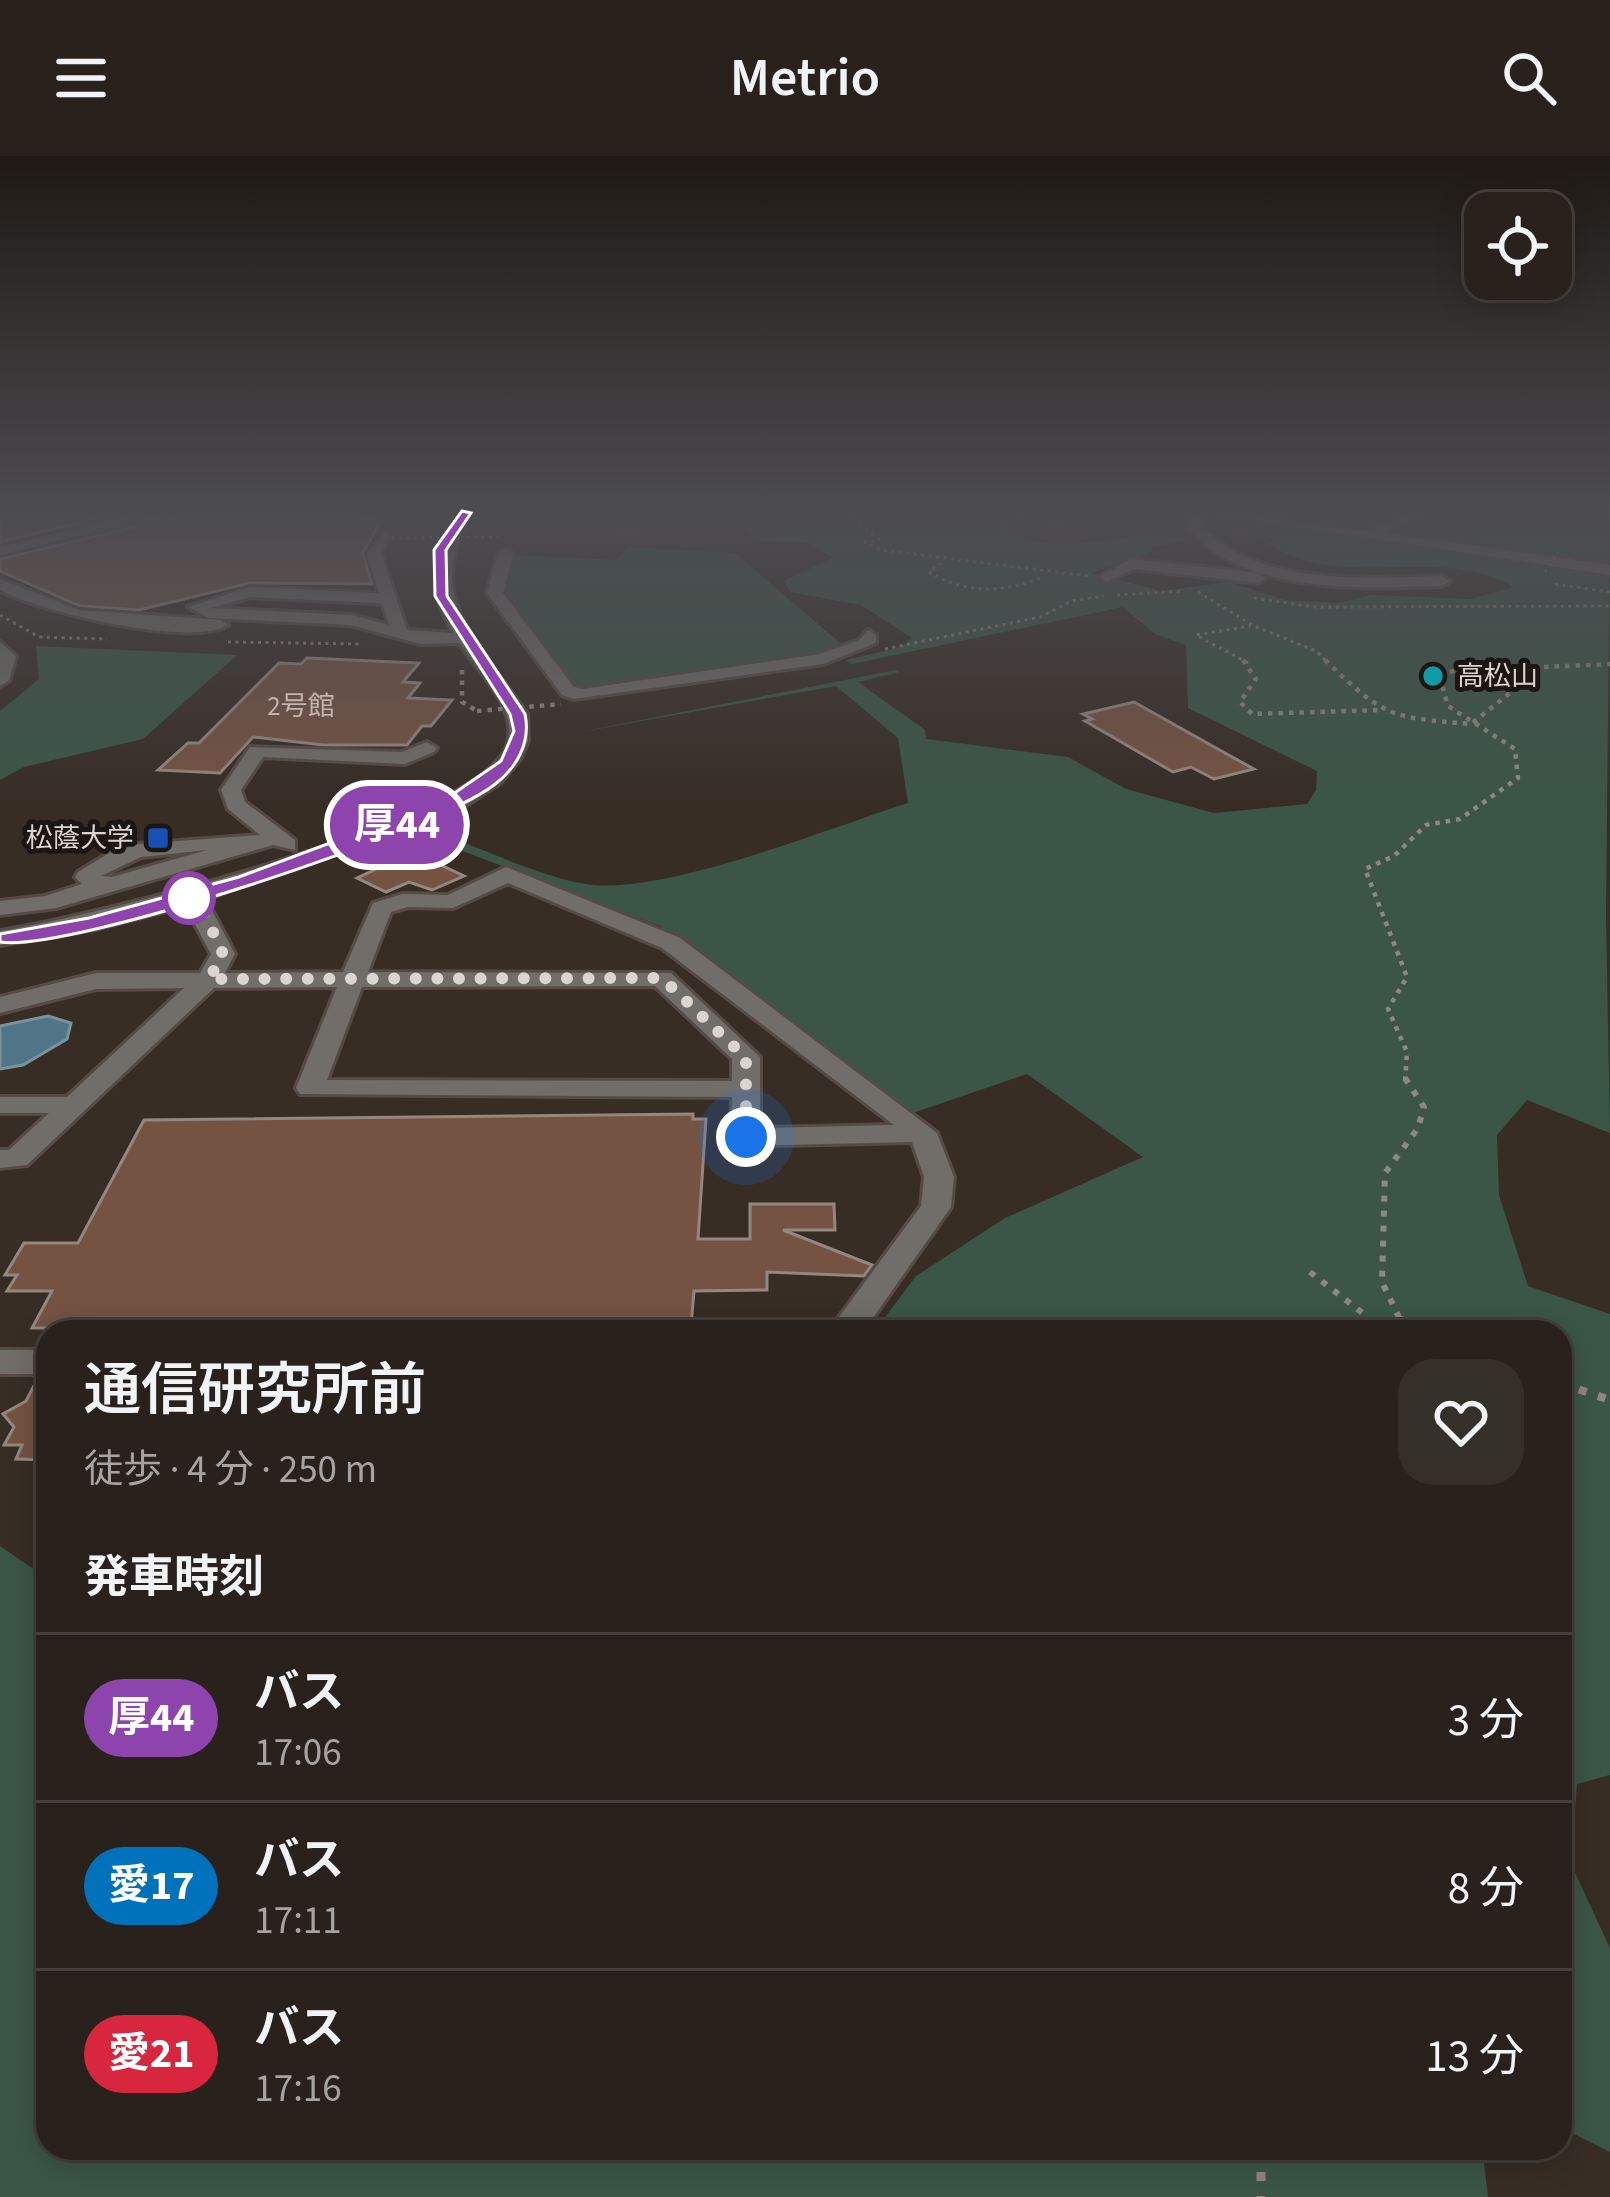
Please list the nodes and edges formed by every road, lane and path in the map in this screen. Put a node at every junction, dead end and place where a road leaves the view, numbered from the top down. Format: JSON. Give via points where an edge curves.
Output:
{"nodes":[{"id":1,"x":49,"y":608,"type":"edge"},
{"id":2,"x":199,"y":608,"type":"edge"},
{"id":3,"x":392,"y":608,"type":"edge"},
{"id":4,"x":453,"y":608,"type":"edge"},
{"id":5,"x":488,"y":608,"type":"edge"},
{"id":6,"x":506,"y":608,"type":"edge"},
{"id":7,"x":1062,"y":608,"type":"edge"},
{"id":8,"x":1225,"y":608,"type":"edge"},
{"id":9,"x":1254,"y":626,"type":"junction"},
{"id":10,"x":399,"y":631,"type":"junction"},
{"id":11,"x":868,"y":634,"type":"dead end"},
{"id":12,"x":478,"y":635,"type":"junction"},
{"id":13,"x":911,"y":641,"type":"dead end"},
{"id":14,"x":0,"y":647,"type":"edge"},
{"id":15,"x":467,"y":663,"type":"dead end"},
{"id":16,"x":1610,"y":664,"type":"edge"},
{"id":17,"x":1534,"y":667,"type":"junction"},
{"id":18,"x":0,"y":681,"type":"edge"},
{"id":19,"x":561,"y":704,"type":"dead end"},
{"id":20,"x":1382,"y":710,"type":"junction"},
{"id":21,"x":1471,"y":724,"type":"junction"},
{"id":22,"x":427,"y":748,"type":"dead end"},
{"id":23,"x":275,"y":837,"type":"junction"},
{"id":24,"x":306,"y":859,"type":"junction"},
{"id":25,"x":190,"y":898,"type":"junction"},
{"id":26,"x":0,"y":908,"type":"edge"},
{"id":27,"x":0,"y":938,"type":"edge"},
{"id":28,"x":209,"y":979,"type":"junction"},
{"id":29,"x":353,"y":979,"type":"junction"},
{"id":30,"x":0,"y":1005,"type":"edge"},
{"id":31,"x":746,"y":1089,"type":"junction"},
{"id":32,"x":73,"y":1105,"type":"junction"},
{"id":33,"x":0,"y":1106,"type":"edge"},
{"id":34,"x":923,"y":1133,"type":"junction"},
{"id":35,"x":0,"y":1159,"type":"edge"},
{"id":36,"x":1310,"y":1272,"type":"dead end"},
{"id":37,"x":1396,"y":1317,"type":"junction"},
{"id":38,"x":854,"y":1320,"type":"edge"},
{"id":39,"x":1367,"y":1320,"type":"edge"},
{"id":40,"x":1398,"y":1320,"type":"edge"},
{"id":41,"x":1403,"y":1320,"type":"edge"},
{"id":42,"x":0,"y":1362,"type":"edge"},
{"id":43,"x":36,"y":1362,"type":"edge"},
{"id":44,"x":1572,"y":1387,"type":"edge"},
{"id":45,"x":1610,"y":1400,"type":"edge"},
{"id":46,"x":1261,"y":2160,"type":"edge"},
{"id":47,"x":1261,"y":2197,"type":"edge"}],
"edges":[{"from":1,"to":10,"type":"street","via":[[100,621]]},
{"from":2,"to":10,"type":"street"},
{"from":3,"to":10,"type":"street"},
{"from":4,"to":12,"type":"street"},
{"from":5,"to":12,"type":"street"},
{"from":6,"to":11,"type":"street","via":[[568,691],[581,695],[823,659],[867,643]]},
{"from":7,"to":13,"type":"path"},
{"from":8,"to":9,"type":"path"},
{"from":9,"to":20,"type":"path","via":[[1316,651]]},
{"from":9,"to":20,"type":"path","via":[[1196,635],[1249,663],[1256,680],[1240,702],[1252,714]]},
{"from":10,"to":12,"type":"street","via":[[421,639]]},
{"from":12,"to":24,"type":"street","via":[[518,714],[521,731],[508,763],[449,805]]},
{"from":14,"to":18,"type":"street","via":[[7,656]]},
{"from":15,"to":19,"type":"path","bridge":true,"via":[[462,702],[477,711]]},
{"from":16,"to":17,"type":"path"},
{"from":17,"to":21,"type":"path"},
{"from":17,"to":21,"type":"path","via":[[1438,672],[1448,706]]},
{"from":20,"to":21,"type":"path"},
{"from":21,"to":37,"type":"path","via":[[1515,748],[1518,778],[1460,819],[1426,825],[1394,856],[1365,869],[1407,977],[1388,1009],[1407,1052],[1405,1082],[1424,1107],[1384,1173],[1382,1282]]},
{"from":22,"to":23,"type":"street","via":[[404,758],[256,751],[231,790],[235,805]]},
{"from":23,"to":24,"type":"street"},
{"from":23,"to":26,"type":"street","via":[[48,903]]},
{"from":24,"to":25,"type":"street"},
{"from":25,"to":27,"type":"street"},
{"from":25,"to":28,"type":"street","via":[[223,954]]},
{"from":28,"to":29,"type":"street"},
{"from":28,"to":30,"type":"street","via":[[96,981]]},
{"from":28,"to":32,"type":"street"},
{"from":29,"to":31,"type":"street","via":[[662,978],[741,1049]]},
{"from":29,"to":31,"type":"street","via":[[310,1088]]},
{"from":29,"to":34,"type":"street","via":[[381,908],[396,900],[438,904],[506,874],[670,943]]},
{"from":31,"to":34,"type":"street","via":[[746,1137]]},
{"from":32,"to":33,"type":"street"},
{"from":32,"to":35,"type":"street","via":[[17,1159]]},
{"from":34,"to":38,"type":"street","via":[[939,1177],[936,1208]]},
{"from":36,"to":39,"type":"path"},
{"from":37,"to":40,"type":"path"},
{"from":37,"to":41,"type":"path"},
{"from":42,"to":43,"type":"street"},
{"from":44,"to":45,"type":"path"},
{"from":46,"to":47,"type":"path"}]}
